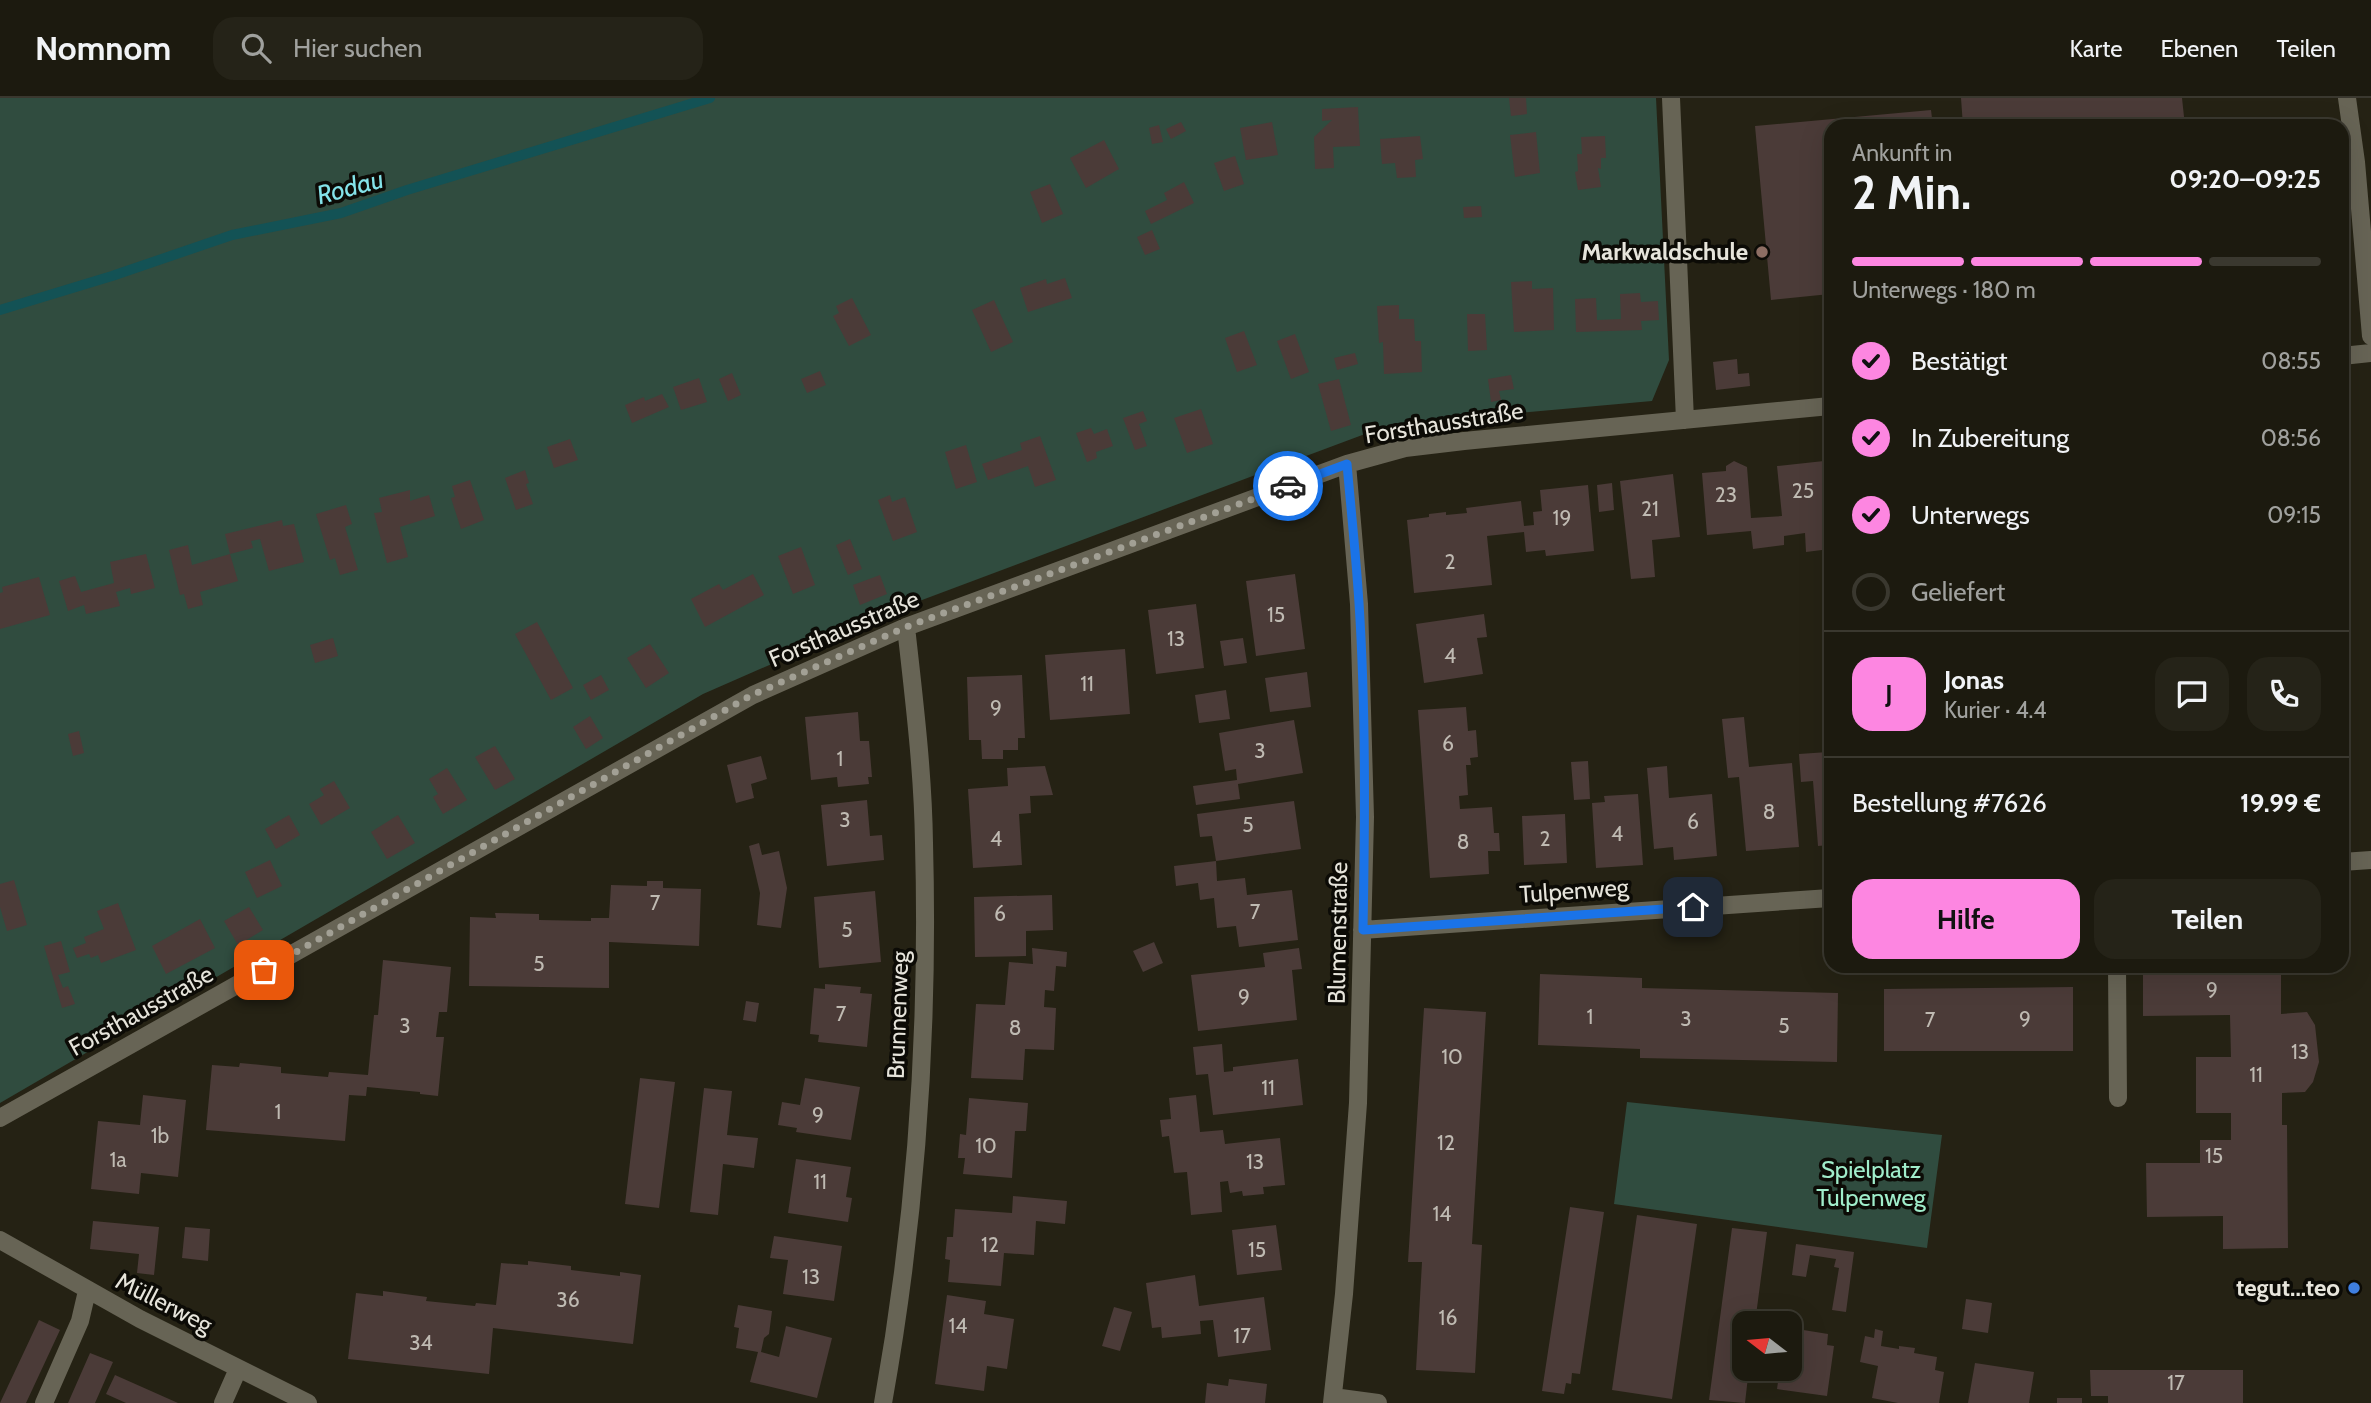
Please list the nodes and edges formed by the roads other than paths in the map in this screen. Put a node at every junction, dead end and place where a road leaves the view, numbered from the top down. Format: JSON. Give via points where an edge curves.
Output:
{"nodes":[{"id":1,"x":1671,"y":98,"type":"edge"},
{"id":2,"x":2347,"y":98,"type":"edge"},
{"id":3,"x":2371,"y":336,"type":"edge"},
{"id":4,"x":2371,"y":353,"type":"edge"},
{"id":5,"x":2349,"y":355,"type":"edge"},
{"id":6,"x":1824,"y":407,"type":"edge"},
{"id":7,"x":1685,"y":420,"type":"junction"},
{"id":8,"x":1347,"y":464,"type":"junction"},
{"id":9,"x":906,"y":627,"type":"junction"},
{"id":10,"x":2371,"y":860,"type":"edge"},
{"id":11,"x":2349,"y":862,"type":"edge"},
{"id":12,"x":1824,"y":898,"type":"edge"},
{"id":13,"x":1363,"y":930,"type":"junction"},
{"id":14,"x":2117,"y":973,"type":"edge"},
{"id":15,"x":2118,"y":1098,"type":"dead end"},
{"id":16,"x":0,"y":1118,"type":"edge"},
{"id":17,"x":0,"y":1240,"type":"edge"},
{"id":18,"x":87,"y":1291,"type":"junction"},
{"id":19,"x":238,"y":1369,"type":"junction"},
{"id":20,"x":1332,"y":1400,"type":"edge"},
{"id":21,"x":44,"y":1403,"type":"edge"},
{"id":22,"x":223,"y":1403,"type":"edge"},
{"id":23,"x":308,"y":1403,"type":"edge"},
{"id":24,"x":883,"y":1403,"type":"edge"},
{"id":25,"x":1378,"y":1403,"type":"edge"}],
"edges":[{"from":1,"to":7,"type":"street"},
{"from":2,"to":3,"type":"street"},
{"from":4,"to":5,"type":"street"},
{"from":6,"to":7,"type":"street","name":"Forsthausstraße"},
{"from":7,"to":8,"type":"street","name":"Forsthausstraße","via":[[1464,441],[1405,449]]},
{"from":8,"to":9,"type":"street","name":"Forsthausstraße"},
{"from":8,"to":13,"type":"street","name":"Blumenstraße","via":[[1360,617]]},
{"from":9,"to":16,"type":"street","name":"Forsthausstraße","via":[[752,695]]},
{"from":9,"to":24,"type":"street","name":"Brunnenweg","via":[[921,789],[924,943],[914,1171]]},
{"from":10,"to":11,"type":"street"},
{"from":12,"to":13,"type":"street","name":"Tulpenweg"},
{"from":13,"to":20,"type":"street","name":"Blumenstraße","via":[[1358,1103]]},
{"from":14,"to":15,"type":"street"},
{"from":17,"to":18,"type":"street","name":"Müllerweg"},
{"from":18,"to":19,"type":"street","name":"Müllerweg"},
{"from":18,"to":21,"type":"street","via":[[80,1321]]},
{"from":19,"to":22,"type":"street"},
{"from":19,"to":23,"type":"street","name":"Müllerweg"},
{"from":20,"to":25,"type":"street"}]}
